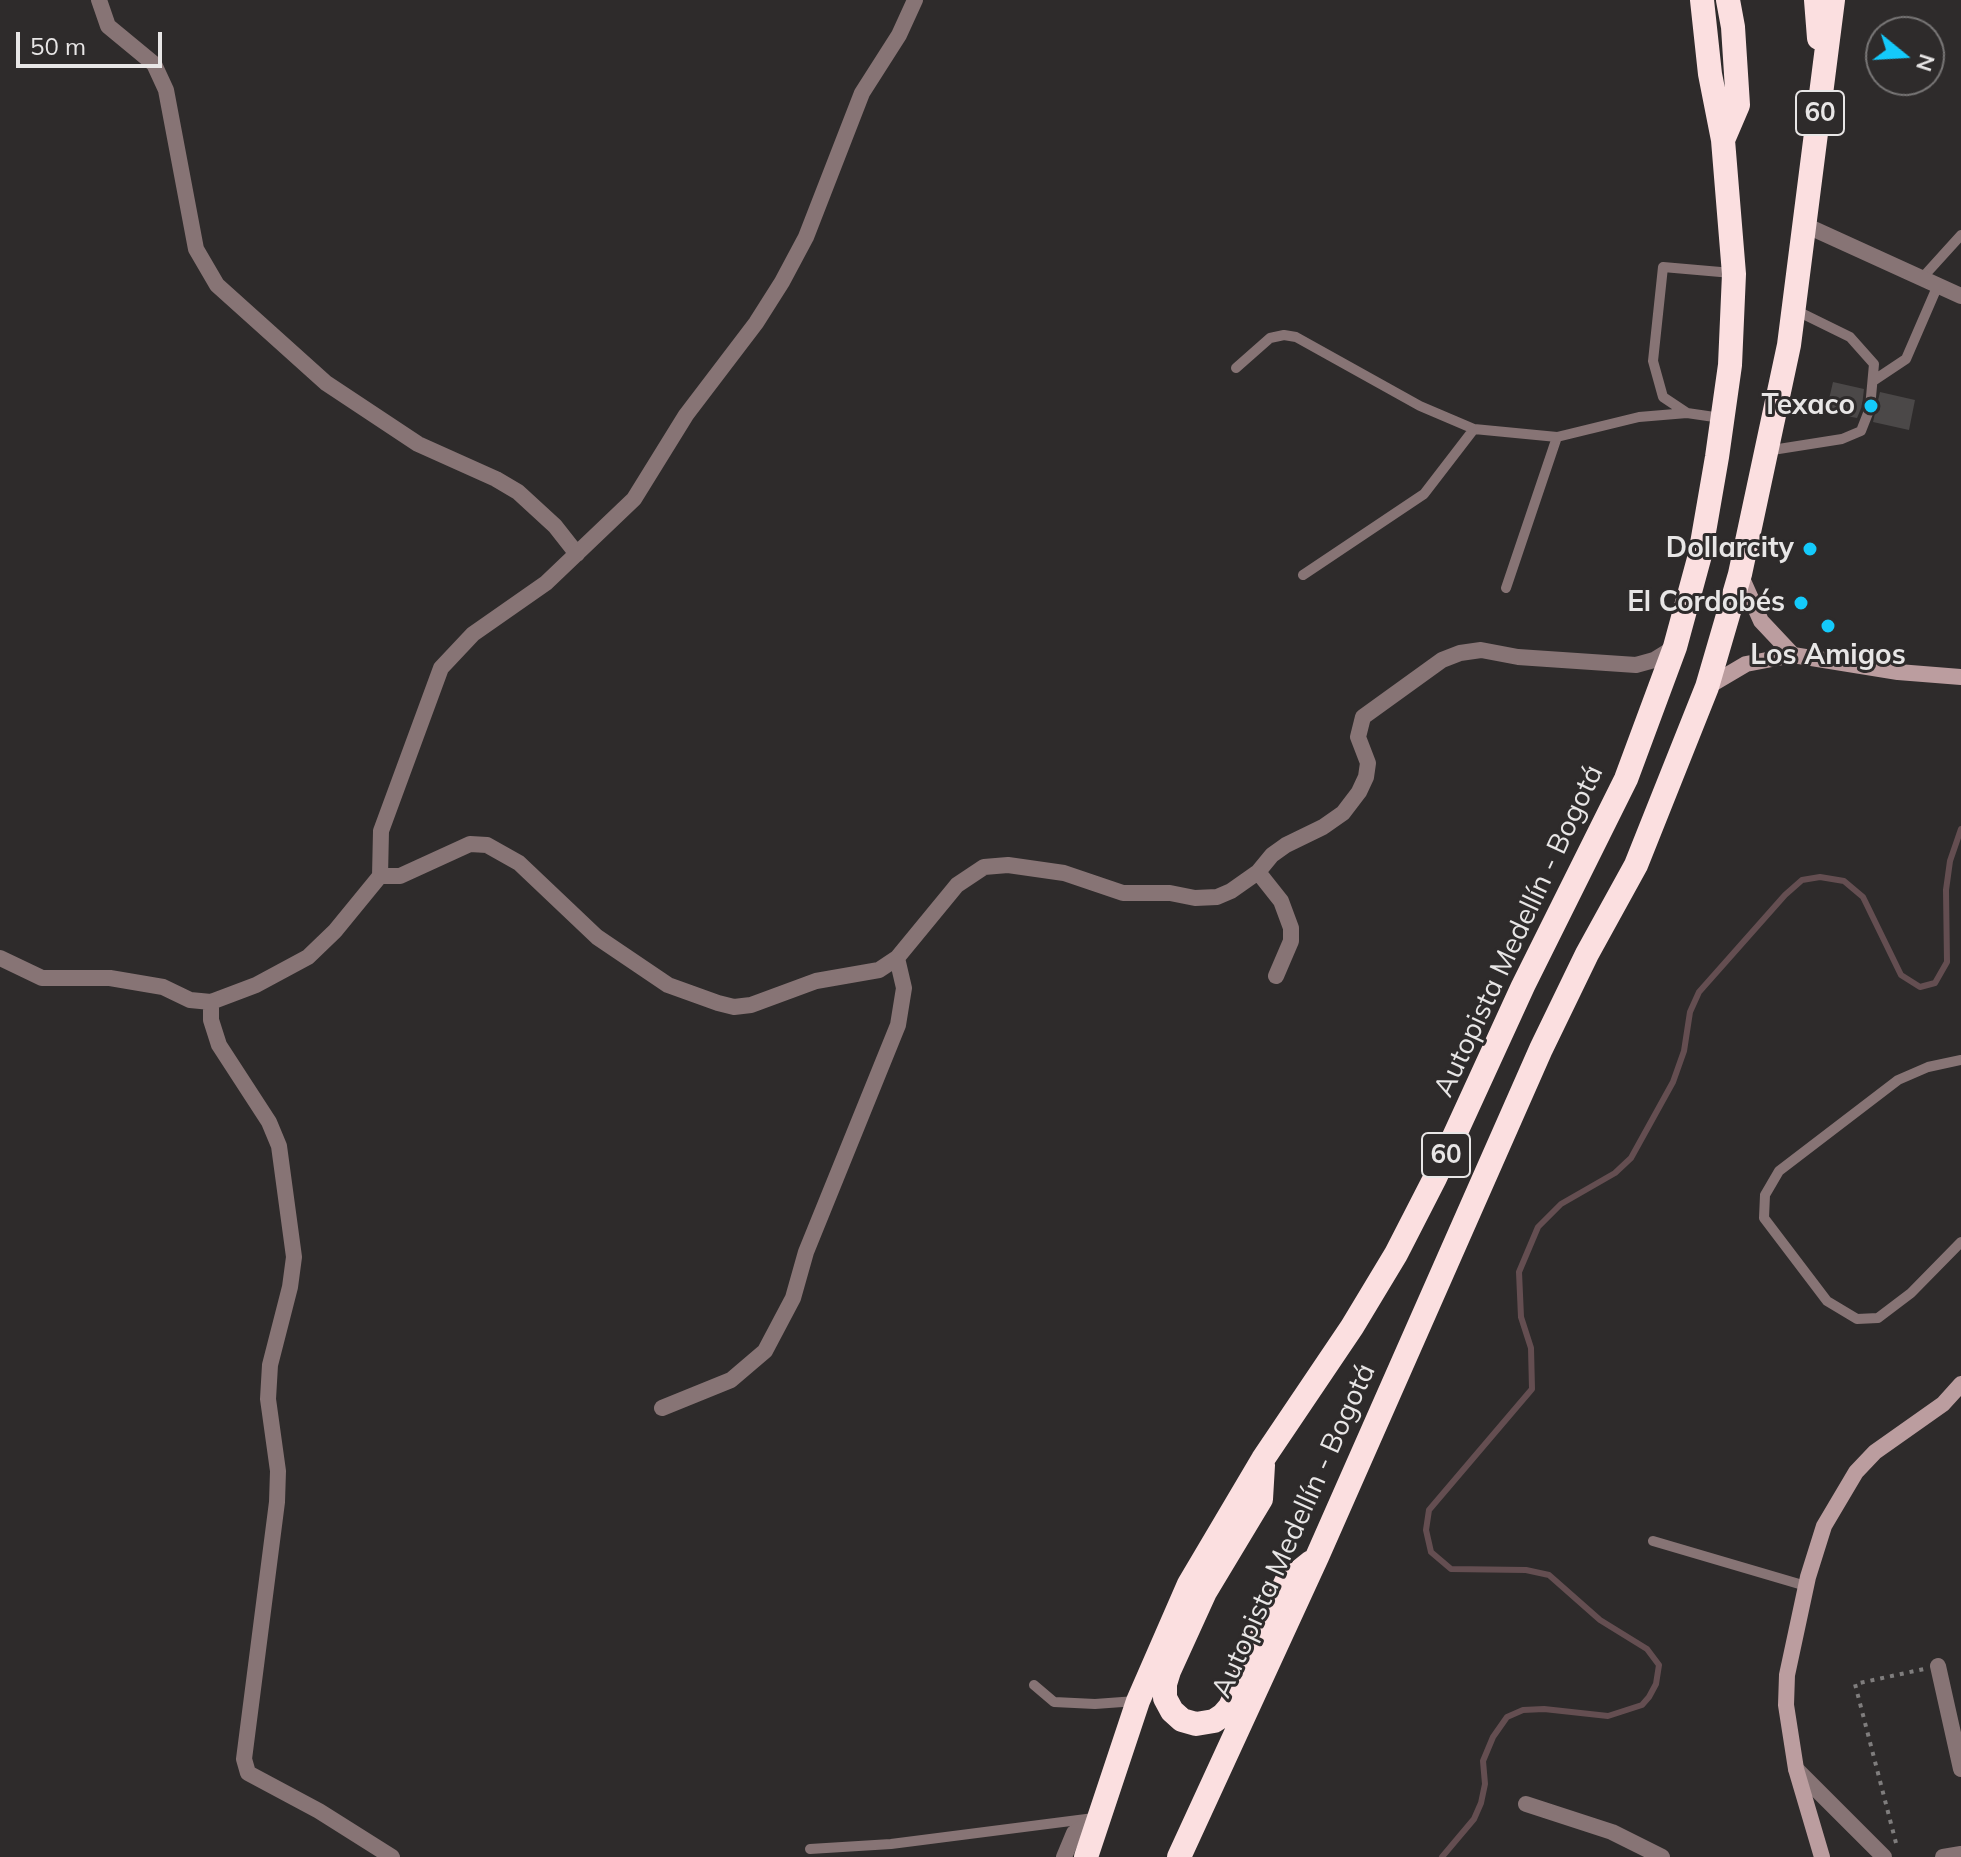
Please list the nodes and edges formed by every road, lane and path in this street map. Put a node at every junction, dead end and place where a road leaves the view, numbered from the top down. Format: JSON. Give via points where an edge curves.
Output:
{"nodes":[{"id":1,"x":99,"y":0,"type":"edge"},
{"id":2,"x":915,"y":0,"type":"edge"},
{"id":3,"x":1702,"y":0,"type":"edge"},
{"id":4,"x":1728,"y":0,"type":"edge"},
{"id":5,"x":1816,"y":0,"type":"edge"},
{"id":6,"x":1833,"y":0,"type":"edge"},
{"id":7,"x":1827,"y":59,"type":"junction"},
{"id":8,"x":1723,"y":140,"type":"junction"},
{"id":9,"x":1805,"y":225,"type":"junction"},
{"id":10,"x":1961,"y":235,"type":"edge"},
{"id":11,"x":1734,"y":274,"type":"junction"},
{"id":12,"x":1930,"y":281,"type":"junction"},
{"id":13,"x":1961,"y":296,"type":"edge"},
{"id":14,"x":1794,"y":310,"type":"junction"},
{"id":15,"x":1236,"y":368,"type":"dead end"},
{"id":16,"x":1873,"y":381,"type":"junction"},
{"id":17,"x":1687,"y":413,"type":"junction"},
{"id":18,"x":1723,"y":418,"type":"junction"},
{"id":19,"x":1474,"y":429,"type":"junction"},
{"id":20,"x":1557,"y":437,"type":"junction"},
{"id":21,"x":1766,"y":451,"type":"junction"},
{"id":22,"x":577,"y":554,"type":"junction"},
{"id":23,"x":1740,"y":574,"type":"junction"},
{"id":24,"x":1303,"y":575,"type":"dead end"},
{"id":25,"x":1506,"y":588,"type":"dead end"},
{"id":26,"x":1675,"y":647,"type":"junction"},
{"id":27,"x":1793,"y":655,"type":"junction"},
{"id":28,"x":1961,"y":677,"type":"edge"},
{"id":29,"x":1707,"y":687,"type":"junction"},
{"id":30,"x":1258,"y":872,"type":"junction"},
{"id":31,"x":380,"y":876,"type":"junction"},
{"id":32,"x":0,"y":958,"type":"edge"},
{"id":33,"x":897,"y":958,"type":"junction"},
{"id":34,"x":1276,"y":976,"type":"dead end"},
{"id":35,"x":211,"y":1002,"type":"junction"},
{"id":36,"x":1961,"y":1060,"type":"edge"},
{"id":37,"x":1961,"y":1242,"type":"edge"},
{"id":38,"x":1961,"y":1384,"type":"edge"},
{"id":39,"x":1961,"y":1396,"type":"edge"},
{"id":40,"x":1943,"y":1404,"type":"junction"},
{"id":41,"x":662,"y":1408,"type":"dead end"},
{"id":42,"x":1263,"y":1459,"type":"junction"},
{"id":43,"x":1653,"y":1541,"type":"dead end"},
{"id":44,"x":1317,"y":1557,"type":"junction"},
{"id":45,"x":1806,"y":1586,"type":"junction"},
{"id":46,"x":1938,"y":1666,"type":"joint"},
{"id":47,"x":1034,"y":1685,"type":"dead end"},
{"id":48,"x":1138,"y":1701,"type":"junction"},
{"id":49,"x":1796,"y":1769,"type":"junction"},
{"id":50,"x":1961,"y":1769,"type":"edge"},
{"id":51,"x":1526,"y":1804,"type":"dead end"},
{"id":52,"x":1100,"y":1817,"type":"junction"},
{"id":53,"x":810,"y":1849,"type":"dead end"},
{"id":54,"x":1961,"y":1854,"type":"edge"},
{"id":55,"x":392,"y":1857,"type":"edge"},
{"id":56,"x":1064,"y":1857,"type":"edge"},
{"id":57,"x":1086,"y":1857,"type":"edge"},
{"id":58,"x":1179,"y":1857,"type":"edge"},
{"id":59,"x":1662,"y":1857,"type":"edge"},
{"id":60,"x":1822,"y":1857,"type":"edge"},
{"id":61,"x":1884,"y":1857,"type":"edge"},
{"id":62,"x":1899,"y":1857,"type":"edge"},
{"id":63,"x":1943,"y":1857,"type":"edge"}],
"edges":[{"from":1,"to":22,"type":"street","via":[[108,26],[154,64],[166,90],[196,249],[217,285],[326,383],[418,444],[518,492]]},
{"from":2,"to":22,"type":"street","via":[[862,93],[806,237],[782,282],[686,415],[634,499]]},
{"from":3,"to":8,"type":"highway","name":"Autopista Medellín - Bogotá","number":"60"},
{"from":4,"to":8,"type":"highway","via":[[1738,105]]},
{"from":5,"to":7,"type":"highway","via":[[1817,31]]},
{"from":6,"to":7,"type":"highway","name":"Autopista Medellín - Bogotá","number":"60"},
{"from":7,"to":9,"type":"highway","name":"Autopista Medellín - Bogotá","number":"60"},
{"from":8,"to":11,"type":"highway","name":"Autopista Medellín - Bogotá","number":"60"},
{"from":9,"to":12,"type":"street"},
{"from":9,"to":14,"type":"highway","name":"Autopista Medellín - Bogotá","number":"60"},
{"from":10,"to":12,"type":"lane"},
{"from":11,"to":17,"type":"lane","via":[[1663,267],[1653,361],[1663,397]]},
{"from":11,"to":18,"type":"highway","name":"Autopista Medellín - Bogotá","number":"60"},
{"from":12,"to":13,"type":"street"},
{"from":12,"to":16,"type":"lane","via":[[1906,359]]},
{"from":14,"to":16,"type":"lane","via":[[1850,337],[1874,364]]},
{"from":14,"to":21,"type":"highway","name":"Autopista Medellín - Bogotá","number":"60"},
{"from":15,"to":19,"type":"lane","via":[[1270,338],[1296,337],[1420,406]]},
{"from":16,"to":21,"type":"lane","via":[[1861,431]]},
{"from":17,"to":18,"type":"lane"},
{"from":17,"to":20,"type":"lane","via":[[1639,417]]},
{"from":18,"to":26,"type":"highway","name":"Autopista Medellín - Bogotá","number":"60","via":[[1700,555]]},
{"from":19,"to":20,"type":"lane"},
{"from":19,"to":24,"type":"lane","via":[[1424,494]]},
{"from":20,"to":25,"type":"lane"},
{"from":21,"to":23,"type":"highway","name":"Autopista Medellín - Bogotá","number":"60"},
{"from":22,"to":31,"type":"street","via":[[546,583],[473,634],[441,668],[381,831]]},
{"from":23,"to":27,"type":"main road","via":[[1761,621]]},
{"from":23,"to":29,"type":"highway","name":"Autopista Medellín - Bogotá","number":"60"},
{"from":26,"to":30,"type":"street","via":[[1636,665],[1481,650],[1442,660],[1363,717],[1358,737],[1368,763],[1366,777],[1343,813],[1286,845]]},
{"from":26,"to":42,"type":"highway","name":"Autopista Medellín - Bogotá","number":"60","via":[[1626,779],[1428,1191],[1352,1327]]},
{"from":27,"to":28,"type":"main road"},
{"from":27,"to":29,"type":"main road","via":[[1746,664]]},
{"from":29,"to":44,"type":"highway","name":"Autopista Medellín - Bogotá","number":"60","via":[[1636,865],[1541,1049]]},
{"from":30,"to":33,"type":"street","via":[[1217,897],[1195,898],[1123,893],[1064,873],[984,867],[957,885]]},
{"from":30,"to":34,"type":"street","via":[[1281,901],[1291,928]]},
{"from":31,"to":33,"type":"street","via":[[400,876],[470,844],[487,845],[519,863],[597,937],[631,961],[668,985],[734,1007],[816,981],[879,970]]},
{"from":31,"to":35,"type":"street","via":[[308,957]]},
{"from":32,"to":35,"type":"street","via":[[42,978],[110,978]]},
{"from":33,"to":41,"type":"street","via":[[904,988],[898,1025],[806,1252],[793,1298],[765,1351],[731,1380]]},
{"from":35,"to":55,"type":"street","via":[[219,1045],[279,1146],[294,1257],[270,1365],[277,1502],[244,1759],[248,1773]]},
{"from":36,"to":37,"type":"lane","via":[[1898,1080],[1779,1171],[1765,1195],[1764,1218],[1827,1301],[1857,1319],[1878,1318],[1900,1302]]},
{"from":38,"to":40,"type":"main road"},
{"from":39,"to":40,"type":"street"},
{"from":40,"to":45,"type":"main road","via":[[1875,1452],[1856,1472],[1824,1526]]},
{"from":42,"to":44,"type":"highway","via":[[1261,1499],[1205,1592],[1169,1671],[1165,1698],[1182,1720],[1214,1721],[1230,1707],[1286,1582]]},
{"from":42,"to":48,"type":"highway","name":"Autopista Medellín - Bogotá","number":"60","via":[[1189,1584]]},
{"from":43,"to":45,"type":"lane"},
{"from":44,"to":58,"type":"highway","name":"Autopista Medellín - Bogotá","number":"60"},
{"from":45,"to":49,"type":"main road","via":[[1787,1675]]},
{"from":46,"to":50,"type":"street"},
{"from":46,"to":62,"type":"path","via":[[1855,1684]]},
{"from":47,"to":48,"type":"lane","via":[[1054,1702]]},
{"from":48,"to":52,"type":"highway","name":"Autopista Medellín - Bogotá","number":"60"},
{"from":49,"to":60,"type":"main road"},
{"from":49,"to":61,"type":"street"},
{"from":51,"to":59,"type":"street","via":[[1612,1832]]},
{"from":52,"to":53,"type":"lane"},
{"from":52,"to":56,"type":"street","via":[[1074,1833]]},
{"from":52,"to":57,"type":"highway","name":"Autopista Medellín - Bogotá","number":"60"},
{"from":54,"to":63,"type":"street"}]}
